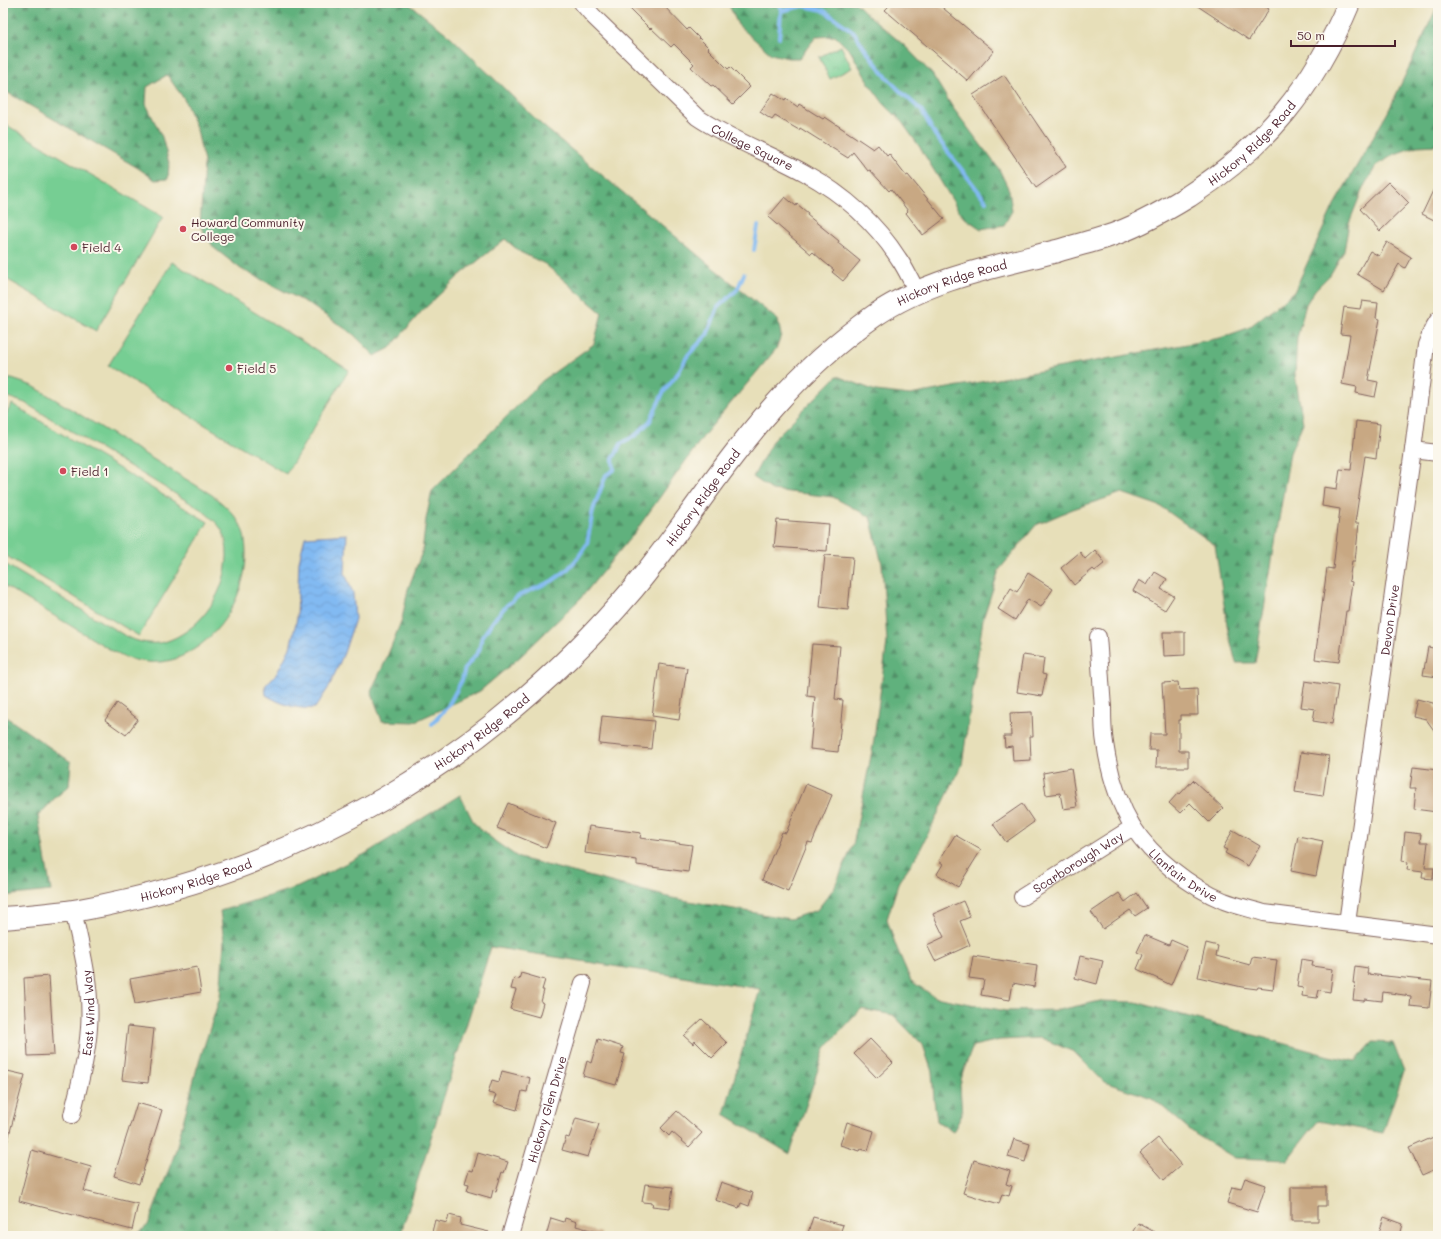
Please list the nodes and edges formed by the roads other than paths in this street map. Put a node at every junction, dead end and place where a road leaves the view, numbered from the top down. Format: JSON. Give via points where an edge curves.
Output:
{"nodes":[{"id":1,"x":582,"y":3,"type":"edge"},
{"id":2,"x":1349,"y":3,"type":"edge"},
{"id":3,"x":917,"y":291,"type":"junction"},
{"id":4,"x":1438,"y":320,"type":"edge"},
{"id":5,"x":1413,"y":450,"type":"junction"},
{"id":6,"x":1438,"y":453,"type":"edge"},
{"id":7,"x":1098,"y":637,"type":"dead end"},
{"id":8,"x":1133,"y":827,"type":"junction"},
{"id":9,"x":1022,"y":897,"type":"dead end"},
{"id":10,"x":74,"y":911,"type":"junction"},
{"id":11,"x":3,"y":918,"type":"edge"},
{"id":12,"x":1347,"y":923,"type":"junction"},
{"id":13,"x":1438,"y":935,"type":"edge"},
{"id":14,"x":583,"y":983,"type":"dead end"},
{"id":15,"x":72,"y":1115,"type":"dead end"},
{"id":16,"x":510,"y":1236,"type":"edge"}],
"edges":[{"from":1,"to":3,"type":"street","name":"College Square","via":[[697,117],[734,140],[805,173],[842,196],[888,242]]},
{"from":2,"to":3,"type":"street","name":"Hickory Ridge Road","via":[[1325,54],[1288,109],[1267,134],[1215,179],[1172,207],[1108,237],[974,272]]},
{"from":3,"to":10,"type":"street","name":"Hickory Ridge Road","via":[[876,314],[807,371],[770,409],[635,587],[591,636],[510,712],[452,755],[351,818],[242,866],[155,893]]},
{"from":4,"to":5,"type":"street","name":"Devon Drive","via":[[1426,345]]},
{"from":5,"to":6,"type":"street"},
{"from":5,"to":12,"type":"street","name":"Devon Drive"},
{"from":7,"to":8,"type":"street","name":"Llanfair Drive","via":[[1105,742],[1112,777]]},
{"from":8,"to":9,"type":"street","name":"Scarborough Way"},
{"from":8,"to":12,"type":"street","name":"Llanfair Drive","via":[[1174,871],[1223,901],[1264,913]]},
{"from":10,"to":11,"type":"street","name":"Hickory Ridge Road"},
{"from":10,"to":15,"type":"street","name":"East Wind Way","via":[[86,968],[89,1027],[84,1068]]},
{"from":12,"to":13,"type":"street","name":"Llanfair Drive"},
{"from":14,"to":16,"type":"street","name":"Hickory Glen Drive"}]}
